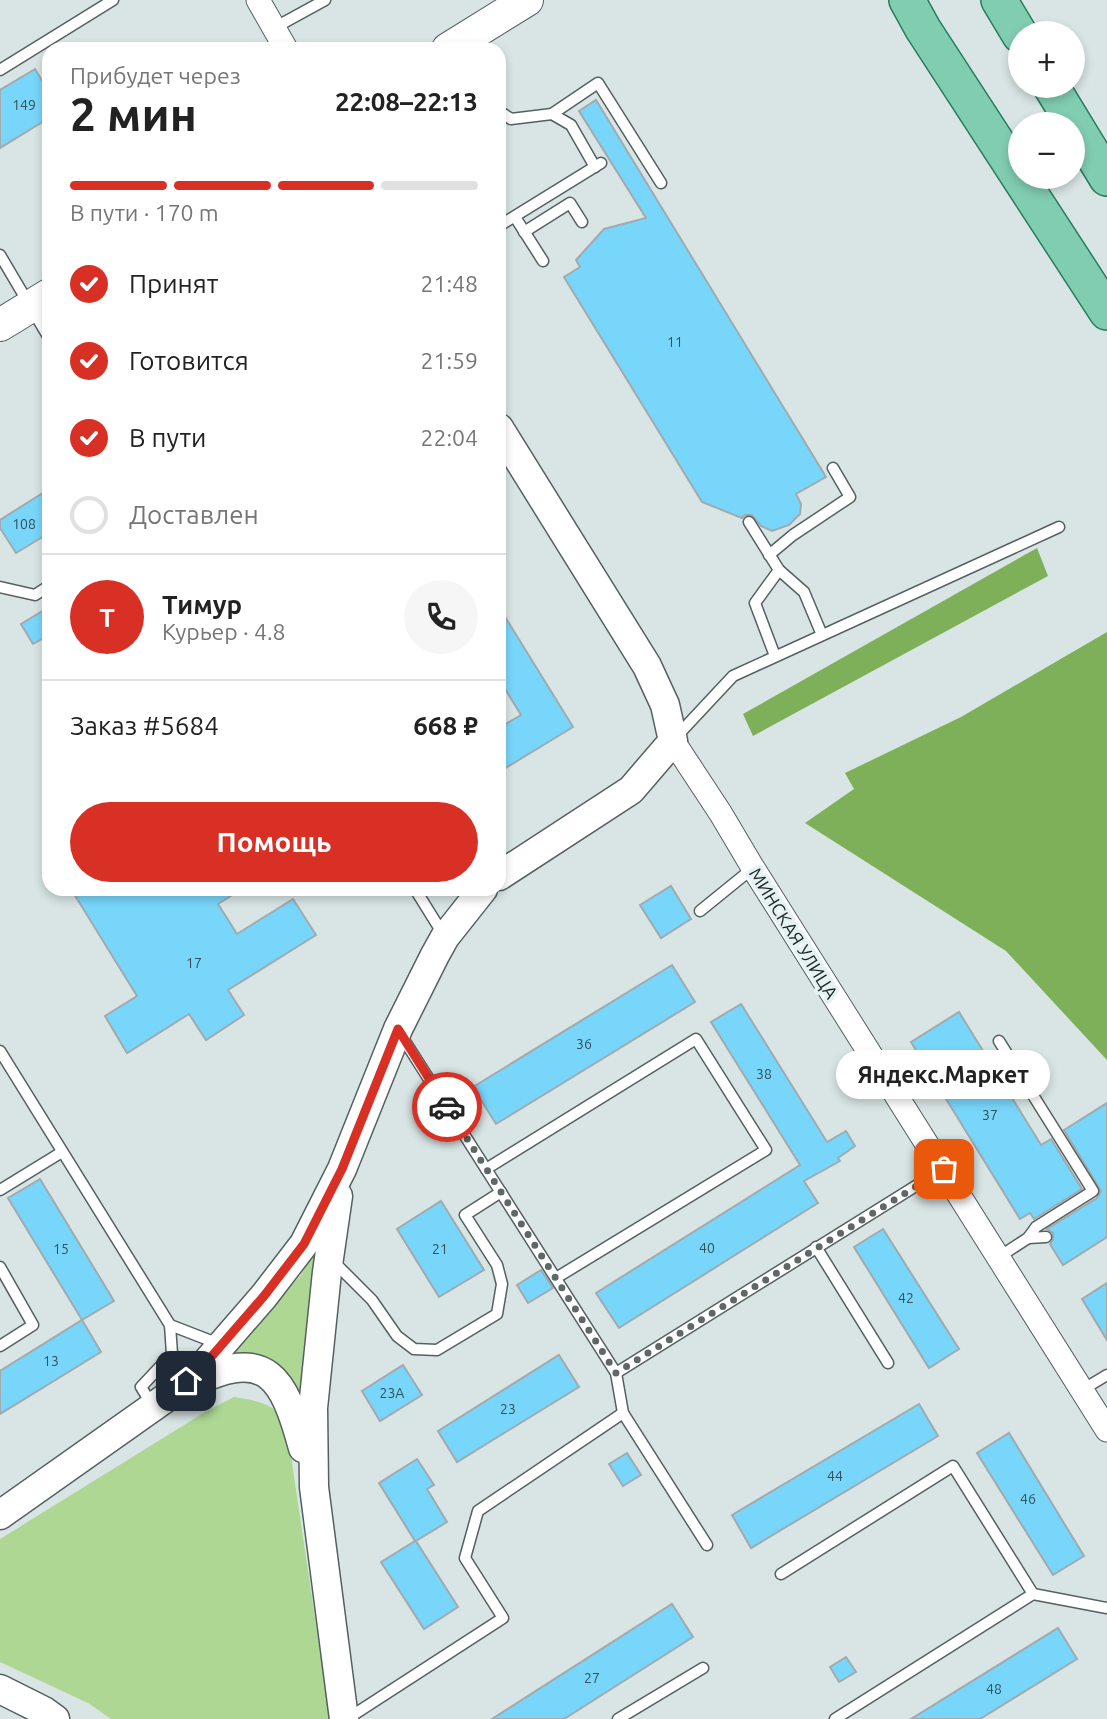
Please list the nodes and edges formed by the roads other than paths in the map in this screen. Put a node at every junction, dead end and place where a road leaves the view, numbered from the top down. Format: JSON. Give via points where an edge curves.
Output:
{"nodes":[{"id":1,"x":113,"y":0,"type":"edge"},
{"id":2,"x":258,"y":0,"type":"edge"},
{"id":3,"x":527,"y":0,"type":"edge"},
{"id":4,"x":907,"y":0,"type":"edge"},
{"id":5,"x":999,"y":0,"type":"edge"},
{"id":6,"x":325,"y":1,"type":"edge"},
{"id":7,"x":1012,"y":21,"type":"edge"},
{"id":8,"x":274,"y":28,"type":"junction"},
{"id":9,"x":45,"y":42,"type":"edge"},
{"id":10,"x":282,"y":42,"type":"edge"},
{"id":11,"x":457,"y":42,"type":"edge"},
{"id":12,"x":42,"y":44,"type":"edge"},
{"id":13,"x":0,"y":70,"type":"edge"},
{"id":14,"x":1058,"y":98,"type":"edge"},
{"id":15,"x":552,"y":114,"type":"junction"},
{"id":16,"x":506,"y":116,"type":"edge"},
{"id":17,"x":1107,"y":178,"type":"edge"},
{"id":18,"x":661,"y":183,"type":"dead end"},
{"id":19,"x":515,"y":217,"type":"junction"},
{"id":20,"x":506,"y":222,"type":"edge"},
{"id":21,"x":582,"y":222,"type":"dead end"},
{"id":22,"x":524,"y":232,"type":"junction"},
{"id":23,"x":0,"y":255,"type":"edge"},
{"id":24,"x":543,"y":261,"type":"dead end"},
{"id":25,"x":39,"y":301,"type":"edge"},
{"id":26,"x":1107,"y":312,"type":"edge"},
{"id":27,"x":0,"y":325,"type":"edge"},
{"id":28,"x":506,"y":439,"type":"edge"},
{"id":29,"x":833,"y":468,"type":"dead end"},
{"id":30,"x":749,"y":522,"type":"dead end"},
{"id":31,"x":1059,"y":527,"type":"dead end"},
{"id":32,"x":769,"y":555,"type":"junction"},
{"id":33,"x":779,"y":570,"type":"junction"},
{"id":34,"x":0,"y":587,"type":"edge"},
{"id":35,"x":42,"y":590,"type":"edge"},
{"id":36,"x":822,"y":635,"type":"junction"},
{"id":37,"x":775,"y":656,"type":"junction"},
{"id":38,"x":673,"y":741,"type":"junction"},
{"id":39,"x":753,"y":868,"type":"junction"},
{"id":40,"x":506,"y":871,"type":"edge"},
{"id":41,"x":419,"y":896,"type":"edge"},
{"id":42,"x":477,"y":896,"type":"edge"},
{"id":43,"x":700,"y":911,"type":"dead end"},
{"id":44,"x":444,"y":937,"type":"junction"},
{"id":45,"x":398,"y":1029,"type":"junction"},
{"id":46,"x":999,"y":1041,"type":"dead end"},
{"id":47,"x":0,"y":1051,"type":"edge"},
{"id":48,"x":62,"y":1152,"type":"junction"},
{"id":49,"x":342,"y":1169,"type":"junction"},
{"id":50,"x":486,"y":1169,"type":"junction"},
{"id":51,"x":944,"y":1169,"type":"junction"},
{"id":52,"x":0,"y":1190,"type":"edge"},
{"id":53,"x":501,"y":1192,"type":"junction"},
{"id":54,"x":1046,"y":1237,"type":"dead end"},
{"id":55,"x":1028,"y":1238,"type":"junction"},
{"id":56,"x":816,"y":1247,"type":"junction"},
{"id":57,"x":329,"y":1257,"type":"junction"},
{"id":58,"x":999,"y":1257,"type":"junction"},
{"id":59,"x":0,"y":1267,"type":"edge"},
{"id":60,"x":556,"y":1278,"type":"junction"},
{"id":61,"x":170,"y":1325,"type":"junction"},
{"id":62,"x":222,"y":1345,"type":"junction"},
{"id":63,"x":0,"y":1346,"type":"edge"},
{"id":64,"x":888,"y":1363,"type":"dead end"},
{"id":65,"x":616,"y":1373,"type":"junction"},
{"id":66,"x":1107,"y":1375,"type":"edge"},
{"id":67,"x":1082,"y":1390,"type":"junction"},
{"id":68,"x":160,"y":1402,"type":"junction"},
{"id":69,"x":623,"y":1413,"type":"junction"},
{"id":70,"x":1107,"y":1430,"type":"edge"},
{"id":71,"x":314,"y":1487,"type":"junction"},
{"id":72,"x":0,"y":1515,"type":"edge"},
{"id":73,"x":706,"y":1545,"type":"dead end"},
{"id":74,"x":780,"y":1574,"type":"dead end"},
{"id":75,"x":1033,"y":1594,"type":"junction"},
{"id":76,"x":1107,"y":1608,"type":"edge"},
{"id":77,"x":703,"y":1668,"type":"dead end"},
{"id":78,"x":0,"y":1689,"type":"edge"},
{"id":79,"x":55,"y":1719,"type":"edge"},
{"id":80,"x":345,"y":1719,"type":"edge"},
{"id":81,"x":618,"y":1719,"type":"edge"},
{"id":82,"x":835,"y":1719,"type":"edge"}],
"edges":[{"from":1,"to":9,"type":"lane"},
{"from":2,"to":8,"type":"street"},
{"from":3,"to":11,"type":"main road","via":[[496,13]]},
{"from":4,"to":26,"type":"main road"},
{"from":5,"to":7,"type":"main road"},
{"from":6,"to":8,"type":"lane"},
{"from":8,"to":10,"type":"street"},
{"from":12,"to":13,"type":"lane"},
{"from":14,"to":17,"type":"main road"},
{"from":15,"to":16,"type":"lane","via":[[511,119]]},
{"from":15,"to":18,"type":"lane","via":[[598,83]]},
{"from":15,"to":19,"type":"lane","via":[[571,125],[598,165]]},
{"from":19,"to":20,"type":"lane"},
{"from":19,"to":22,"type":"lane"},
{"from":21,"to":22,"type":"lane","via":[[570,203]]},
{"from":22,"to":24,"type":"lane"},
{"from":23,"to":25,"type":"lane"},
{"from":25,"to":27,"type":"main road"},
{"from":28,"to":38,"type":"street","name":"МИНСКАЯ УЛИЦА","via":[[647,666],[665,705]]},
{"from":29,"to":32,"type":"lane","via":[[850,497]]},
{"from":30,"to":32,"type":"lane"},
{"from":31,"to":36,"type":"lane"},
{"from":32,"to":33,"type":"lane"},
{"from":33,"to":36,"type":"lane","via":[[804,592]]},
{"from":33,"to":37,"type":"lane","via":[[755,603]]},
{"from":34,"to":35,"type":"lane","via":[[35,595]]},
{"from":36,"to":37,"type":"lane"},
{"from":37,"to":38,"type":"lane","via":[[733,676]]},
{"from":38,"to":39,"type":"street","name":"МИНСКАЯ УЛИЦА"},
{"from":38,"to":40,"type":"street","via":[[631,790]]},
{"from":39,"to":43,"type":"lane"},
{"from":39,"to":51,"type":"street","name":"МИНСКАЯ УЛИЦА"},
{"from":41,"to":44,"type":"lane"},
{"from":42,"to":44,"type":"street"},
{"from":44,"to":45,"type":"street"},
{"from":45,"to":49,"type":"street"},
{"from":45,"to":50,"type":"lane"},
{"from":46,"to":55,"type":"lane","via":[[1093,1191],[1036,1227]]},
{"from":47,"to":48,"type":"lane"},
{"from":48,"to":52,"type":"lane"},
{"from":48,"to":61,"type":"lane"},
{"from":49,"to":57,"type":"street"},
{"from":49,"to":62,"type":"street","via":[[304,1244]]},
{"from":50,"to":53,"type":"lane"},
{"from":50,"to":60,"type":"lane","via":[[696,1039],[765,1150]]},
{"from":51,"to":56,"type":"lane"},
{"from":51,"to":58,"type":"street","name":"МИНСКАЯ УЛИЦА"},
{"from":53,"to":57,"type":"lane","via":[[465,1215],[497,1265],[502,1284],[497,1314],[437,1350],[414,1349],[403,1342],[372,1300]]},
{"from":53,"to":60,"type":"lane"},
{"from":54,"to":55,"type":"lane"},
{"from":55,"to":58,"type":"lane"},
{"from":56,"to":64,"type":"lane"},
{"from":56,"to":65,"type":"lane"},
{"from":57,"to":71,"type":"street","via":[[313,1408]]},
{"from":58,"to":67,"type":"street","name":"МИНСКАЯ УЛИЦА"},
{"from":59,"to":63,"type":"lane","via":[[33,1325]]},
{"from":60,"to":65,"type":"lane"},
{"from":61,"to":62,"type":"lane"},
{"from":61,"to":68,"type":"lane","via":[[172,1353],[141,1387]]},
{"from":62,"to":68,"type":"street"},
{"from":65,"to":69,"type":"lane"},
{"from":66,"to":67,"type":"lane"},
{"from":67,"to":70,"type":"street","name":"МИНСКАЯ УЛИЦА"},
{"from":68,"to":71,"type":"street","via":[[217,1371],[245,1366],[269,1375],[283,1388],[293,1410]]},
{"from":68,"to":72,"type":"street"},
{"from":69,"to":73,"type":"lane"},
{"from":69,"to":80,"type":"lane","via":[[478,1511],[465,1558],[503,1618]]},
{"from":71,"to":80,"type":"street"},
{"from":74,"to":75,"type":"lane","via":[[953,1466]]},
{"from":75,"to":76,"type":"lane"},
{"from":75,"to":82,"type":"lane"},
{"from":77,"to":81,"type":"lane"},
{"from":78,"to":79,"type":"street"}]}
